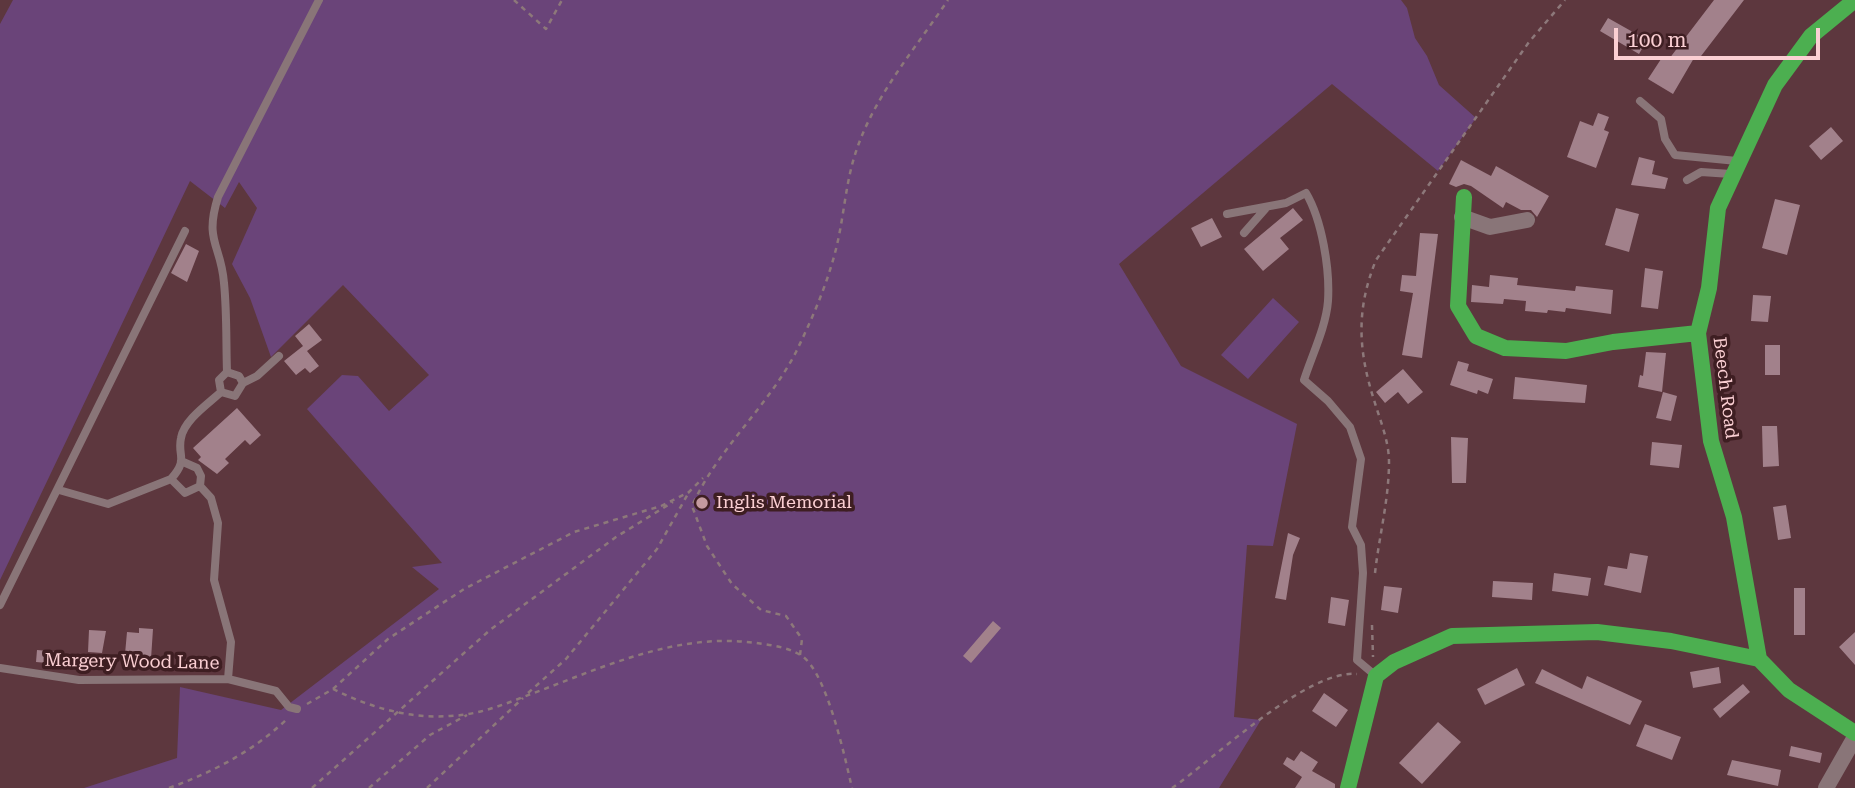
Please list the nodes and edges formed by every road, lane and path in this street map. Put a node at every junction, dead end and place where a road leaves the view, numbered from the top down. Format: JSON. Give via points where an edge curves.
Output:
{"nodes":[{"id":1,"x":319,"y":0,"type":"edge"},
{"id":2,"x":514,"y":0,"type":"edge"},
{"id":3,"x":562,"y":0,"type":"edge"},
{"id":4,"x":948,"y":0,"type":"edge"},
{"id":5,"x":1565,"y":0,"type":"edge"},
{"id":6,"x":1855,"y":1,"type":"edge"},
{"id":7,"x":1640,"y":101,"type":"dead end"},
{"id":8,"x":1737,"y":168,"type":"junction"},
{"id":9,"x":1688,"y":180,"type":"dead end"},
{"id":10,"x":1464,"y":197,"type":"dead end"},
{"id":11,"x":1266,"y":208,"type":"junction"},
{"id":12,"x":1227,"y":214,"type":"dead end"},
{"id":13,"x":1462,"y":217,"type":"junction"},
{"id":14,"x":1527,"y":220,"type":"dead end"},
{"id":15,"x":185,"y":231,"type":"dead end"},
{"id":16,"x":1244,"y":233,"type":"dead end"},
{"id":17,"x":1698,"y":333,"type":"junction"},
{"id":18,"x":279,"y":356,"type":"dead end"},
{"id":19,"x":227,"y":372,"type":"junction"},
{"id":20,"x":243,"y":383,"type":"junction"},
{"id":21,"x":220,"y":392,"type":"junction"},
{"id":22,"x":181,"y":461,"type":"junction"},
{"id":23,"x":705,"y":476,"type":"junction"},
{"id":24,"x":171,"y":479,"type":"junction"},
{"id":25,"x":200,"y":486,"type":"junction"},
{"id":26,"x":59,"y":490,"type":"junction"},
{"id":27,"x":689,"y":492,"type":"junction"},
{"id":28,"x":1373,"y":586,"type":"dead end"},
{"id":29,"x":0,"y":605,"type":"edge"},
{"id":30,"x":1371,"y":622,"type":"dead end"},
{"id":31,"x":800,"y":655,"type":"junction"},
{"id":32,"x":1759,"y":659,"type":"junction"},
{"id":33,"x":0,"y":668,"type":"edge"},
{"id":34,"x":1376,"y":676,"type":"junction"},
{"id":35,"x":228,"y":679,"type":"junction"},
{"id":36,"x":333,"y":689,"type":"junction"},
{"id":37,"x":525,"y":696,"type":"junction"},
{"id":38,"x":297,"y":709,"type":"junction"},
{"id":39,"x":398,"y":712,"type":"junction"},
{"id":40,"x":469,"y":714,"type":"junction"},
{"id":41,"x":1855,"y":735,"type":"edge"},
{"id":42,"x":169,"y":788,"type":"edge"},
{"id":43,"x":312,"y":788,"type":"edge"},
{"id":44,"x":369,"y":788,"type":"edge"},
{"id":45,"x":427,"y":788,"type":"edge"},
{"id":46,"x":852,"y":788,"type":"edge"},
{"id":47,"x":1172,"y":788,"type":"edge"},
{"id":48,"x":1348,"y":788,"type":"edge"},
{"id":49,"x":1826,"y":788,"type":"edge"}],
"edges":[{"from":1,"to":19,"type":"lane","via":[[212,216],[224,281]]},
{"from":2,"to":3,"type":"path","via":[[546,29]]},
{"from":4,"to":23,"type":"path","via":[[867,125],[852,164],[826,286],[795,353],[775,389]]},
{"from":5,"to":28,"type":"path","via":[[1529,42],[1376,260],[1363,291],[1360,324],[1368,381],[1389,461]]},
{"from":6,"to":8,"type":"street","name":"Beech Road","via":[[1828,19],[1791,59]]},
{"from":7,"to":8,"type":"lane","via":[[1661,119],[1665,139],[1675,155]]},
{"from":8,"to":9,"type":"lane","via":[[1702,172]]},
{"from":8,"to":17,"type":"street","name":"Beech Road","via":[[1718,208],[1709,288]]},
{"from":10,"to":13,"type":"street"},
{"from":11,"to":12,"type":"lane"},
{"from":11,"to":16,"type":"lane"},
{"from":11,"to":34,"type":"lane","via":[[1306,193],[1321,230],[1328,301],[1304,380],[1350,427],[1361,459],[1352,527],[1361,545],[1363,573],[1357,660]]},
{"from":13,"to":14,"type":"street","via":[[1490,227]]},
{"from":13,"to":17,"type":"street","via":[[1458,306],[1476,336],[1505,348],[1566,351]]},
{"from":15,"to":26,"type":"lane"},
{"from":17,"to":32,"type":"street","name":"Beech Road","via":[[1711,441],[1734,517]]},
{"from":18,"to":20,"type":"lane"},
{"from":19,"to":20,"type":"lane","via":[[239,376]]},
{"from":19,"to":21,"type":"lane","via":[[219,380]]},
{"from":20,"to":21,"type":"lane","via":[[235,396]]},
{"from":21,"to":22,"type":"lane","via":[[184,429]]},
{"from":22,"to":24,"type":"lane"},
{"from":22,"to":25,"type":"lane","via":[[197,468]]},
{"from":23,"to":27,"type":"path"},
{"from":23,"to":31,"type":"path","via":[[692,506],[708,549],[750,601],[761,610],[786,617],[802,639]]},
{"from":24,"to":25,"type":"lane","via":[[185,493]]},
{"from":24,"to":26,"type":"lane","via":[[108,504]]},
{"from":25,"to":35,"type":"lane","via":[[211,498],[218,523],[214,580],[231,642]]},
{"from":26,"to":29,"type":"lane"},
{"from":27,"to":36,"type":"path","via":[[661,506],[574,532],[464,589],[388,639]]},
{"from":27,"to":37,"type":"path","via":[[657,549],[566,659]]},
{"from":27,"to":39,"type":"path","via":[[616,537],[490,630]]},
{"from":30,"to":34,"type":"path"},
{"from":31,"to":37,"type":"path","via":[[780,646],[697,642],[632,657]]},
{"from":31,"to":46,"type":"path","via":[[817,677],[834,716]]},
{"from":32,"to":34,"type":"street","via":[[1597,632],[1469,634],[1423,647]]},
{"from":32,"to":41,"type":"street","via":[[1789,690]]},
{"from":33,"to":35,"type":"lane","name":"Margery Wood Lane","via":[[79,680]]},
{"from":34,"to":47,"type":"path","via":[[1348,673],[1297,696],[1263,715]]},
{"from":34,"to":48,"type":"street"},
{"from":35,"to":38,"type":"lane","name":"Margery Wood Lane","via":[[276,691],[289,707]]},
{"from":36,"to":38,"type":"path"},
{"from":36,"to":39,"type":"path","via":[[367,706]]},
{"from":37,"to":40,"type":"path"},
{"from":37,"to":45,"type":"path"},
{"from":38,"to":42,"type":"path","via":[[246,752]]},
{"from":39,"to":40,"type":"path"},
{"from":39,"to":43,"type":"path"},
{"from":40,"to":44,"type":"path","via":[[430,735]]},
{"from":41,"to":49,"type":"street"}]}
